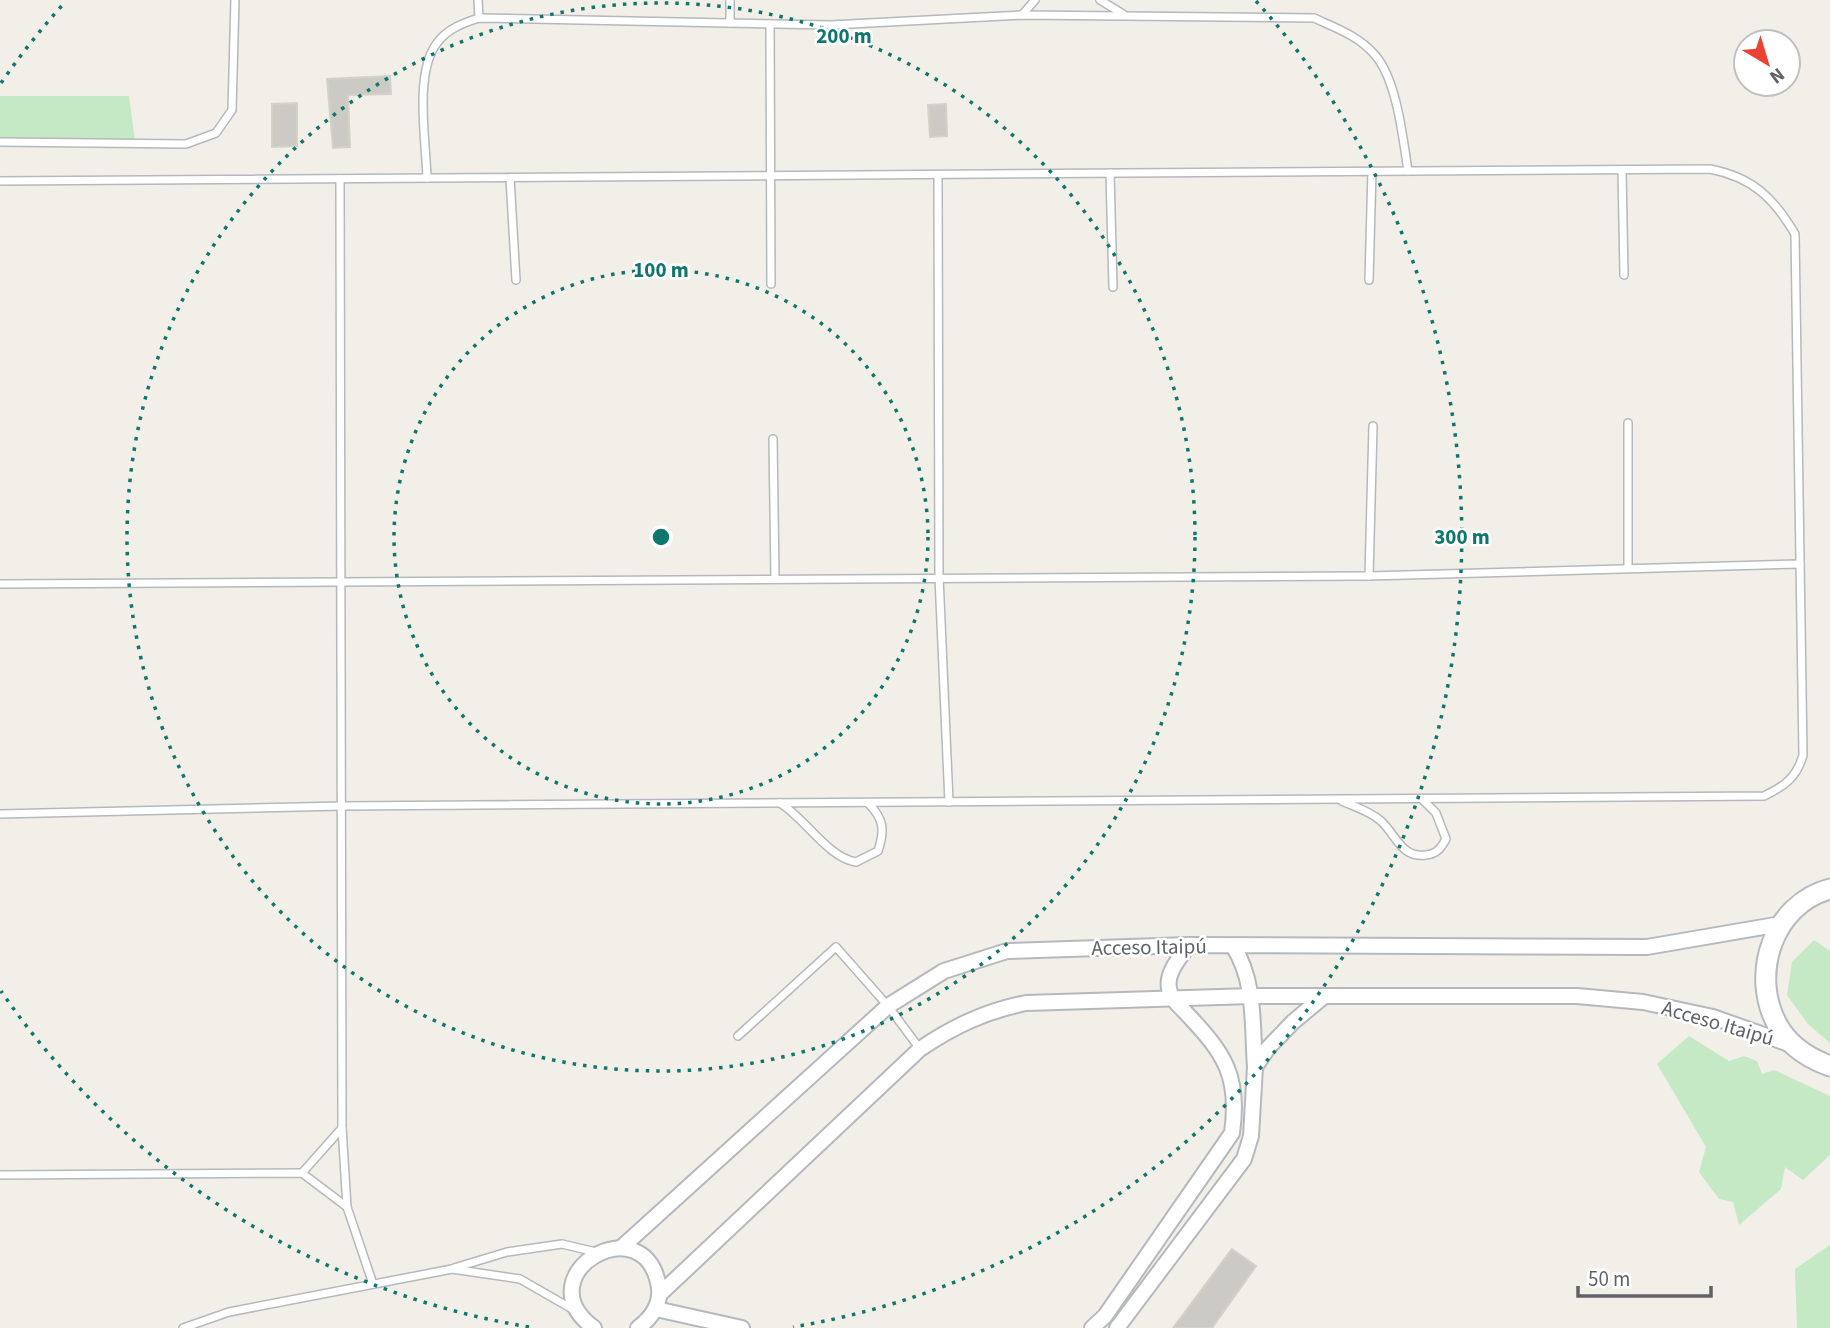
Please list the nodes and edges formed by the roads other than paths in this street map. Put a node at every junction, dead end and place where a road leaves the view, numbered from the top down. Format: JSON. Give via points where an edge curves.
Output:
{"nodes":[{"id":1,"x":235,"y":0,"type":"edge"},
{"id":2,"x":478,"y":0,"type":"edge"},
{"id":3,"x":730,"y":0,"type":"edge"},
{"id":4,"x":1035,"y":0,"type":"edge"},
{"id":5,"x":1100,"y":0,"type":"edge"},
{"id":6,"x":1022,"y":15,"type":"junction"},
{"id":7,"x":1127,"y":16,"type":"junction"},
{"id":8,"x":478,"y":18,"type":"junction"},
{"id":9,"x":730,"y":23,"type":"junction"},
{"id":10,"x":770,"y":24,"type":"junction"},
{"id":11,"x":0,"y":142,"type":"edge"},
{"id":12,"x":1622,"y":170,"type":"junction"},
{"id":13,"x":1372,"y":171,"type":"junction"},
{"id":14,"x":1408,"y":171,"type":"junction"},
{"id":15,"x":1110,"y":173,"type":"junction"},
{"id":16,"x":938,"y":175,"type":"junction"},
{"id":17,"x":770,"y":176,"type":"junction"},
{"id":18,"x":427,"y":178,"type":"junction"},
{"id":19,"x":510,"y":178,"type":"junction"},
{"id":20,"x":340,"y":179,"type":"junction"},
{"id":21,"x":0,"y":181,"type":"edge"},
{"id":22,"x":1625,"y":275,"type":"dead end"},
{"id":23,"x":516,"y":280,"type":"dead end"},
{"id":24,"x":1369,"y":280,"type":"dead end"},
{"id":25,"x":771,"y":284,"type":"dead end"},
{"id":26,"x":1113,"y":287,"type":"dead end"},
{"id":27,"x":1628,"y":423,"type":"dead end"},
{"id":28,"x":1373,"y":426,"type":"dead end"},
{"id":29,"x":773,"y":439,"type":"dead end"},
{"id":30,"x":1800,"y":564,"type":"junction"},
{"id":31,"x":1628,"y":568,"type":"junction"},
{"id":32,"x":1369,"y":576,"type":"junction"},
{"id":33,"x":939,"y":577,"type":"junction"},
{"id":34,"x":775,"y":578,"type":"junction"},
{"id":35,"x":341,"y":580,"type":"junction"},
{"id":36,"x":0,"y":584,"type":"edge"},
{"id":37,"x":1338,"y":799,"type":"junction"},
{"id":38,"x":1421,"y":799,"type":"junction"},
{"id":39,"x":949,"y":802,"type":"junction"},
{"id":40,"x":779,"y":803,"type":"junction"},
{"id":41,"x":868,"y":803,"type":"junction"},
{"id":42,"x":342,"y":806,"type":"junction"},
{"id":43,"x":0,"y":814,"type":"edge"},
{"id":44,"x":1827,"y":886,"type":"edge"},
{"id":45,"x":1781,"y":924,"type":"junction"},
{"id":46,"x":1189,"y":945,"type":"junction"},
{"id":47,"x":1233,"y":946,"type":"junction"},
{"id":48,"x":1252,"y":996,"type":"junction"},
{"id":49,"x":1323,"y":997,"type":"junction"},
{"id":50,"x":1172,"y":999,"type":"junction"},
{"id":51,"x":888,"y":1006,"type":"junction"},
{"id":52,"x":738,"y":1036,"type":"dead end"},
{"id":53,"x":1794,"y":1046,"type":"junction"},
{"id":54,"x":920,"y":1049,"type":"junction"},
{"id":55,"x":1830,"y":1066,"type":"edge"},
{"id":56,"x":1255,"y":1067,"type":"junction"},
{"id":57,"x":342,"y":1127,"type":"junction"},
{"id":58,"x":302,"y":1172,"type":"junction"},
{"id":59,"x":0,"y":1175,"type":"edge"},
{"id":60,"x":347,"y":1207,"type":"junction"},
{"id":61,"x":621,"y":1248,"type":"junction"},
{"id":62,"x":597,"y":1252,"type":"junction"},
{"id":63,"x":452,"y":1269,"type":"junction"},
{"id":64,"x":373,"y":1284,"type":"junction"},
{"id":65,"x":649,"y":1316,"type":"edge"},
{"id":66,"x":586,"y":1322,"type":"edge"},
{"id":67,"x":183,"y":1328,"type":"edge"},
{"id":68,"x":742,"y":1328,"type":"edge"},
{"id":69,"x":1092,"y":1328,"type":"edge"},
{"id":70,"x":1117,"y":1328,"type":"edge"}],
"edges":[{"from":1,"to":11,"type":"lane","via":[[232,110],[216,133],[186,144]]},
{"from":2,"to":8,"type":"lane"},
{"from":3,"to":9,"type":"lane"},
{"from":4,"to":6,"type":"lane"},
{"from":5,"to":7,"type":"lane"},
{"from":6,"to":7,"type":"lane"},
{"from":6,"to":10,"type":"lane"},
{"from":7,"to":14,"type":"lane","via":[[1314,18],[1351,34],[1376,56],[1387,77]]},
{"from":8,"to":9,"type":"lane"},
{"from":8,"to":18,"type":"lane","via":[[455,26],[437,42],[426,62]]},
{"from":9,"to":10,"type":"lane"},
{"from":10,"to":17,"type":"lane"},
{"from":12,"to":14,"type":"lane"},
{"from":12,"to":22,"type":"lane"},
{"from":12,"to":30,"type":"lane","via":[[1710,169],[1736,175],[1775,202],[1796,234]]},
{"from":13,"to":14,"type":"lane"},
{"from":13,"to":15,"type":"lane"},
{"from":13,"to":24,"type":"lane"},
{"from":15,"to":16,"type":"lane"},
{"from":15,"to":26,"type":"lane"},
{"from":16,"to":17,"type":"lane"},
{"from":16,"to":33,"type":"lane"},
{"from":17,"to":19,"type":"lane"},
{"from":17,"to":25,"type":"lane"},
{"from":18,"to":19,"type":"lane"},
{"from":18,"to":20,"type":"lane"},
{"from":19,"to":23,"type":"lane"},
{"from":20,"to":21,"type":"lane"},
{"from":20,"to":35,"type":"lane"},
{"from":27,"to":31,"type":"lane"},
{"from":28,"to":32,"type":"lane"},
{"from":29,"to":34,"type":"lane"},
{"from":30,"to":31,"type":"lane"},
{"from":30,"to":38,"type":"lane","via":[[1803,755],[1799,770],[1782,788],[1765,796]]},
{"from":31,"to":32,"type":"lane"},
{"from":32,"to":33,"type":"lane"},
{"from":33,"to":34,"type":"lane"},
{"from":33,"to":39,"type":"lane"},
{"from":34,"to":35,"type":"lane"},
{"from":35,"to":36,"type":"lane"},
{"from":35,"to":42,"type":"lane"},
{"from":37,"to":38,"type":"lane"},
{"from":37,"to":38,"type":"lane","via":[[1380,821],[1403,850],[1415,856],[1432,855],[1446,839],[1436,813]]},
{"from":37,"to":39,"type":"lane"},
{"from":39,"to":41,"type":"lane"},
{"from":40,"to":41,"type":"lane"},
{"from":40,"to":41,"type":"lane","via":[[797,814],[837,855],[856,862],[878,851],[885,831],[879,814]]},
{"from":40,"to":42,"type":"lane"},
{"from":42,"to":43,"type":"lane"},
{"from":42,"to":57,"type":"lane"},
{"from":44,"to":45,"type":"street","via":[[1799,904]]},
{"from":45,"to":47,"type":"street","name":"Acceso Itaipú","via":[[1647,947]]},
{"from":45,"to":53,"type":"street","via":[[1769,947],[1766,987],[1777,1025]]},
{"from":46,"to":47,"type":"street","name":"Acceso Itaipú"},
{"from":46,"to":50,"type":"street","via":[[1170,975]]},
{"from":46,"to":51,"type":"street","name":"Acceso Itaipú","via":[[1007,951],[944,971]]},
{"from":47,"to":48,"type":"street"},
{"from":48,"to":49,"type":"street","name":"Acceso Itaipú"},
{"from":48,"to":50,"type":"street","name":"Acceso Itaipú"},
{"from":48,"to":56,"type":"street"},
{"from":49,"to":53,"type":"street","name":"Acceso Itaipú","via":[[1577,996],[1643,1002],[1713,1017]]},
{"from":49,"to":56,"type":"street","via":[[1284,1030]]},
{"from":50,"to":54,"type":"street","name":"Acceso Itaipú","via":[[1026,1003],[989,1010]]},
{"from":50,"to":69,"type":"street","via":[[1221,1052],[1230,1071],[1236,1104],[1232,1133],[1105,1316]]},
{"from":51,"to":52,"type":"lane","via":[[835,947]]},
{"from":51,"to":54,"type":"lane"},
{"from":51,"to":61,"type":"street","name":"Acceso Itaipú"},
{"from":53,"to":55,"type":"street"},
{"from":54,"to":65,"type":"street","name":"Acceso Itaipú"},
{"from":56,"to":70,"type":"street","via":[[1251,1136],[1244,1159]]},
{"from":57,"to":58,"type":"lane"},
{"from":57,"to":60,"type":"lane"},
{"from":58,"to":59,"type":"lane"},
{"from":58,"to":60,"type":"lane"},
{"from":60,"to":64,"type":"lane"},
{"from":61,"to":62,"type":"street"},
{"from":61,"to":65,"type":"street","via":[[649,1262],[657,1276]]},
{"from":62,"to":63,"type":"lane","via":[[562,1244],[507,1252]]},
{"from":62,"to":66,"type":"street","via":[[585,1261],[573,1283],[573,1298]]},
{"from":63,"to":64,"type":"lane"},
{"from":63,"to":66,"type":"lane","via":[[520,1279]]},
{"from":64,"to":67,"type":"lane","via":[[229,1312]]},
{"from":65,"to":68,"type":"street"}]}
